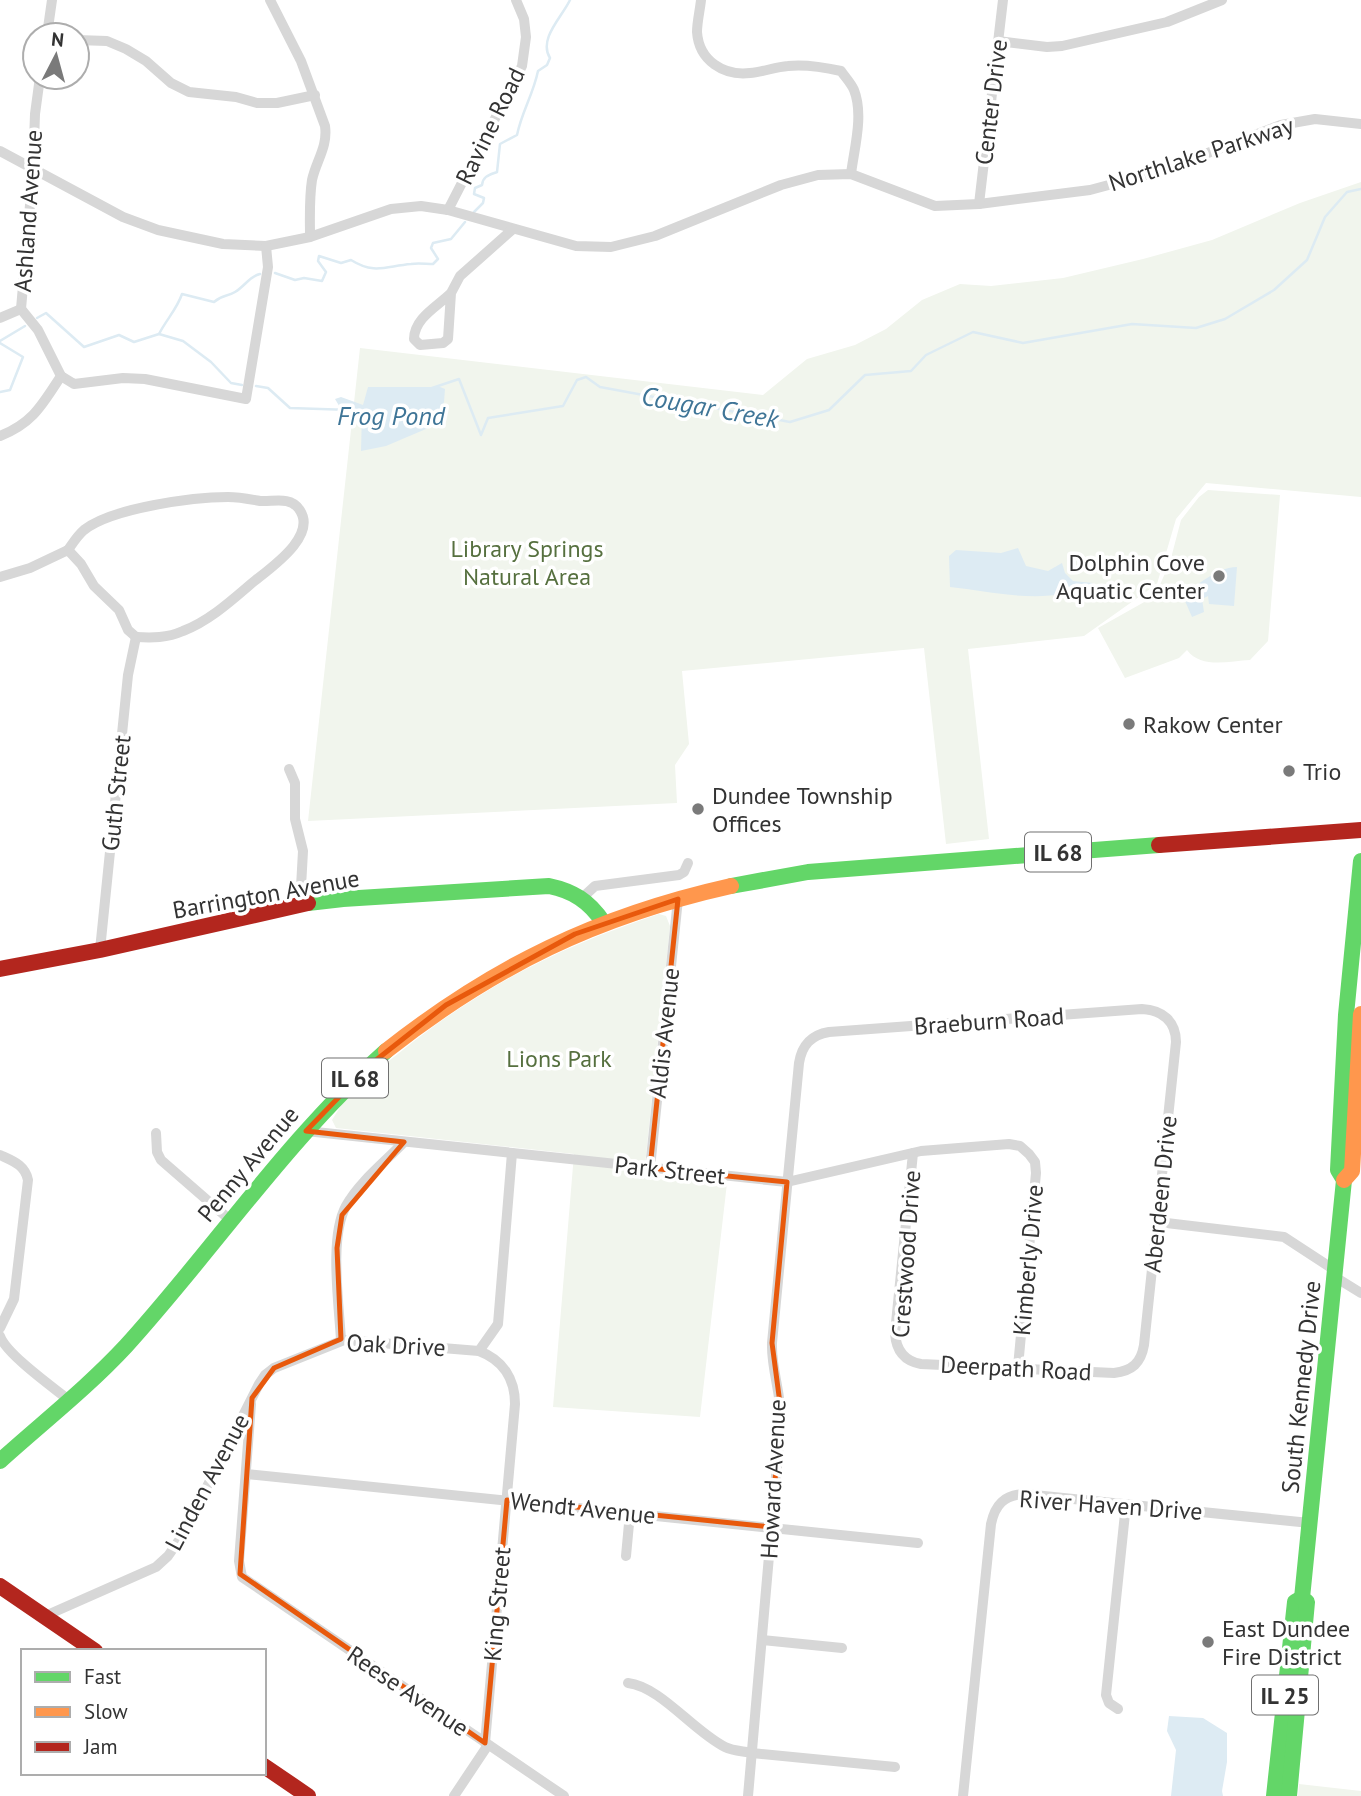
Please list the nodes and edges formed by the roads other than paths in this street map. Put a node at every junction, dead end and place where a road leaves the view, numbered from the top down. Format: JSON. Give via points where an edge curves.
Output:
{"nodes":[{"id":1,"x":52,"y":0,"type":"edge"},
{"id":2,"x":270,"y":0,"type":"edge"},
{"id":3,"x":516,"y":0,"type":"edge"},
{"id":4,"x":701,"y":0,"type":"edge"},
{"id":5,"x":1003,"y":0,"type":"edge"},
{"id":6,"x":1222,"y":0,"type":"edge"},
{"id":7,"x":49,"y":21,"type":"edge"},
{"id":8,"x":91,"y":40,"type":"edge"},
{"id":9,"x":998,"y":41,"type":"junction"},
{"id":10,"x":38,"y":91,"type":"edge"},
{"id":11,"x":315,"y":95,"type":"junction"},
{"id":12,"x":1361,"y":124,"type":"edge"},
{"id":13,"x":0,"y":151,"type":"edge"},
{"id":14,"x":33,"y":170,"type":"junction"},
{"id":15,"x":850,"y":174,"type":"junction"},
{"id":16,"x":979,"y":204,"type":"junction"},
{"id":17,"x":448,"y":210,"type":"junction"},
{"id":18,"x":513,"y":229,"type":"junction"},
{"id":19,"x":310,"y":237,"type":"junction"},
{"id":20,"x":266,"y":246,"type":"junction"},
{"id":21,"x":452,"y":293,"type":"junction"},
{"id":22,"x":21,"y":309,"type":"junction"},
{"id":23,"x":0,"y":318,"type":"edge"},
{"id":24,"x":61,"y":376,"type":"junction"},
{"id":25,"x":0,"y":436,"type":"edge"},
{"id":26,"x":68,"y":550,"type":"junction"},
{"id":27,"x":0,"y":577,"type":"edge"},
{"id":28,"x":136,"y":637,"type":"junction"},
{"id":29,"x":289,"y":769,"type":"dead end"},
{"id":30,"x":1361,"y":830,"type":"edge"},
{"id":31,"x":1361,"y":861,"type":"edge"},
{"id":32,"x":688,"y":863,"type":"dead end"},
{"id":33,"x":582,"y":898,"type":"junction"},
{"id":34,"x":678,"y":899,"type":"junction"},
{"id":35,"x":300,"y":905,"type":"junction"},
{"id":36,"x":603,"y":922,"type":"junction"},
{"id":37,"x":100,"y":950,"type":"junction"},
{"id":38,"x":0,"y":969,"type":"edge"},
{"id":39,"x":1361,"y":1014,"type":"edge"},
{"id":40,"x":1167,"y":1018,"type":"joint"},
{"id":41,"x":810,"y":1040,"type":"joint"},
{"id":42,"x":306,"y":1131,"type":"junction"},
{"id":43,"x":156,"y":1133,"type":"dead end"},
{"id":44,"x":404,"y":1142,"type":"junction"},
{"id":45,"x":512,"y":1153,"type":"junction"},
{"id":46,"x":913,"y":1153,"type":"junction"},
{"id":47,"x":1029,"y":1154,"type":"joint"},
{"id":48,"x":0,"y":1155,"type":"edge"},
{"id":49,"x":650,"y":1168,"type":"junction"},
{"id":50,"x":1344,"y":1180,"type":"junction"},
{"id":51,"x":787,"y":1182,"type":"junction"},
{"id":52,"x":230,"y":1220,"type":"junction"},
{"id":53,"x":1158,"y":1222,"type":"junction"},
{"id":54,"x":1336,"y":1274,"type":"junction"},
{"id":55,"x":1361,"y":1293,"type":"edge"},
{"id":56,"x":0,"y":1328,"type":"edge"},
{"id":57,"x":0,"y":1336,"type":"edge"},
{"id":58,"x":341,"y":1340,"type":"junction"},
{"id":59,"x":479,"y":1351,"type":"junction"},
{"id":60,"x":902,"y":1354,"type":"joint"},
{"id":61,"x":1017,"y":1367,"type":"junction"},
{"id":62,"x":1133,"y":1368,"type":"joint"},
{"id":63,"x":252,"y":1398,"type":"junction"},
{"id":64,"x":70,"y":1401,"type":"junction"},
{"id":65,"x":6,"y":1448,"type":"edge"},
{"id":66,"x":0,"y":1461,"type":"edge"},
{"id":67,"x":247,"y":1474,"type":"junction"},
{"id":68,"x":507,"y":1500,"type":"junction"},
{"id":69,"x":1126,"y":1504,"type":"junction"},
{"id":70,"x":629,"y":1513,"type":"junction"},
{"id":71,"x":1310,"y":1523,"type":"junction"},
{"id":72,"x":771,"y":1527,"type":"junction"},
{"id":73,"x":918,"y":1543,"type":"dead end"},
{"id":74,"x":626,"y":1556,"type":"dead end"},
{"id":75,"x":0,"y":1586,"type":"edge"},
{"id":76,"x":1303,"y":1598,"type":"junction"},
{"id":77,"x":45,"y":1616,"type":"junction"},
{"id":78,"x":762,"y":1640,"type":"junction"},
{"id":79,"x":842,"y":1648,"type":"dead end"},
{"id":80,"x":92,"y":1649,"type":"edge"},
{"id":81,"x":628,"y":1683,"type":"dead end"},
{"id":82,"x":1118,"y":1709,"type":"dead end"},
{"id":83,"x":487,"y":1744,"type":"junction"},
{"id":84,"x":752,"y":1753,"type":"junction"},
{"id":85,"x":266,"y":1767,"type":"edge"},
{"id":86,"x":895,"y":1767,"type":"dead end"},
{"id":87,"x":307,"y":1796,"type":"edge"},
{"id":88,"x":454,"y":1796,"type":"edge"},
{"id":89,"x":564,"y":1796,"type":"edge"},
{"id":90,"x":748,"y":1796,"type":"edge"},
{"id":91,"x":963,"y":1796,"type":"edge"},
{"id":92,"x":1274,"y":1796,"type":"edge"},
{"id":93,"x":1289,"y":1796,"type":"edge"}],
"edges":[{"from":1,"to":7,"type":"street"},
{"from":2,"to":11,"type":"street"},
{"from":3,"to":17,"type":"street","name":"Ravine Road","via":[[526,37],[522,66]]},
{"from":4,"to":15,"type":"street","via":[[697,32],[705,57],[714,66],[749,73],[786,66],[841,71],[854,90],[858,120]]},
{"from":5,"to":9,"type":"street","name":"Center Drive"},
{"from":6,"to":9,"type":"street","via":[[1167,22],[1062,46]]},
{"from":8,"to":11,"type":"street","via":[[127,49],[189,92],[257,103]]},
{"from":9,"to":16,"type":"street","name":"Center Drive"},
{"from":10,"to":14,"type":"street","name":"Ashland Avenue"},
{"from":11,"to":19,"type":"street","via":[[326,137],[312,181]]},
{"from":12,"to":16,"type":"street","name":"Northlake Parkway","via":[[1315,119],[1280,125],[1161,171],[1090,190]]},
{"from":13,"to":14,"type":"street"},
{"from":14,"to":20,"type":"street","via":[[158,230],[223,244]]},
{"from":14,"to":22,"type":"street","name":"Ashland Avenue"},
{"from":15,"to":16,"type":"street","name":"Northlake Parkway","via":[[935,206]]},
{"from":15,"to":18,"type":"street","via":[[801,178],[655,236],[611,247],[576,246]]},
{"from":17,"to":18,"type":"street"},
{"from":17,"to":19,"type":"street","via":[[421,206],[391,209]]},
{"from":18,"to":21,"type":"street","via":[[460,276]]},
{"from":19,"to":20,"type":"street"},
{"from":20,"to":24,"type":"street","via":[[268,267],[246,399],[145,379],[74,384]]},
{"from":21,"to":21,"type":"street","via":[[449,339],[420,345],[414,339],[416,328]]},
{"from":22,"to":23,"type":"street"},
{"from":22,"to":24,"type":"street","name":"Ashland Avenue","via":[[38,330]]},
{"from":24,"to":25,"type":"street","via":[[33,417]]},
{"from":26,"to":27,"type":"street"},
{"from":26,"to":28,"type":"street"},
{"from":26,"to":28,"type":"street","via":[[86,528],[147,506],[227,496],[285,500],[300,510],[304,521],[299,538],[272,570],[194,626],[166,637]]},
{"from":28,"to":37,"type":"street","name":"Guth Street"},
{"from":29,"to":35,"type":"street","via":[[295,783],[295,819],[303,851]]},
{"from":30,"to":34,"type":"main road","name":"Penny Avenue","number":"IL 68","via":[[807,872]]},
{"from":31,"to":50,"type":"main road","name":"South Kennedy Drive","number":"IL 25","via":[[1341,1096],[1338,1170]]},
{"from":32,"to":33,"type":"street","via":[[679,875],[595,886]]},
{"from":33,"to":35,"type":"main road","name":"Barrington Avenue","via":[[539,886]]},
{"from":33,"to":36,"type":"main road","via":[[594,906]]},
{"from":34,"to":36,"type":"main road","name":"Penny Avenue","number":"IL 68"},
{"from":34,"to":49,"type":"street","name":"Aldis Avenue"},
{"from":35,"to":37,"type":"main road","name":"Barrington Avenue"},
{"from":36,"to":42,"type":"main road","name":"Penny Avenue","number":"IL 68","via":[[509,968],[442,1008],[371,1064]]},
{"from":37,"to":38,"type":"main road","name":"Barrington Avenue"},
{"from":39,"to":50,"type":"main road","name":"South Kennedy Drive","number":"IL 25","via":[[1352,1171]]},
{"from":40,"to":41,"type":"street","name":"Braeburn Road","via":[[1142,1009],[830,1032]]},
{"from":40,"to":53,"type":"street","name":"Aberdeen Drive","via":[[1176,1042]]},
{"from":41,"to":51,"type":"street","name":"Howard Avenue","via":[[800,1059]]},
{"from":42,"to":44,"type":"street","name":"Park Street"},
{"from":42,"to":52,"type":"main road","name":"Penny Avenue","number":"IL 68"},
{"from":43,"to":52,"type":"street","via":[[161,1160]]},
{"from":44,"to":45,"type":"street","name":"Park Street"},
{"from":44,"to":58,"type":"street","via":[[355,1192],[342,1215],[337,1248]]},
{"from":45,"to":49,"type":"street","name":"Park Street"},
{"from":45,"to":59,"type":"street","via":[[498,1324]]},
{"from":46,"to":47,"type":"street","name":"Park Street","via":[[1009,1144]]},
{"from":46,"to":51,"type":"street","name":"Park Street"},
{"from":46,"to":60,"type":"street","name":"Crestwood Drive","via":[[895,1333]]},
{"from":47,"to":61,"type":"street","name":"Kimberly Drive","via":[[1036,1173]]},
{"from":48,"to":56,"type":"street","via":[[20,1164],[28,1180],[14,1299]]},
{"from":49,"to":51,"type":"street","name":"Park Street"},
{"from":50,"to":54,"type":"main road","name":"South Kennedy Drive","number":"IL 25"},
{"from":51,"to":72,"type":"street","name":"Howard Avenue","via":[[772,1343],[781,1411]]},
{"from":52,"to":64,"type":"main road","name":"Penny Avenue","number":"IL 68","via":[[128,1343]]},
{"from":53,"to":54,"type":"street","via":[[1281,1237]]},
{"from":53,"to":62,"type":"street","name":"Aberdeen Drive","via":[[1143,1352]]},
{"from":54,"to":55,"type":"street"},
{"from":54,"to":71,"type":"main road","name":"South Kennedy Drive","number":"IL 25"},
{"from":57,"to":64,"type":"street","via":[[7,1348]]},
{"from":58,"to":59,"type":"street","name":"Oak Drive"},
{"from":58,"to":63,"type":"street","name":"Oak Drive","via":[[272,1369]]},
{"from":59,"to":68,"type":"street","name":"King Street","via":[[505,1369],[514,1388]]},
{"from":60,"to":61,"type":"street","name":"Deerpath Road","via":[[921,1364]]},
{"from":61,"to":62,"type":"street","name":"Deerpath Road","via":[[1114,1373]]},
{"from":63,"to":67,"type":"street"},
{"from":63,"to":77,"type":"street","name":"Linden Avenue","via":[[169,1556],[144,1573]]},
{"from":64,"to":65,"type":"main road","name":"Penny Avenue","number":"IL 68"},
{"from":65,"to":66,"type":"main road","name":"Penny Avenue","number":"IL 68"},
{"from":67,"to":68,"type":"street","name":"Wendt Avenue"},
{"from":67,"to":83,"type":"street","name":"Reese Avenue","via":[[242,1577]]},
{"from":68,"to":70,"type":"street","name":"Wendt Avenue"},
{"from":68,"to":83,"type":"street","name":"King Street"},
{"from":69,"to":71,"type":"street","name":"River Haven Drive"},
{"from":69,"to":82,"type":"street","via":[[1106,1695]]},
{"from":69,"to":91,"type":"street","name":"River Haven Drive","via":[[1024,1494],[1007,1497],[996,1506]]},
{"from":70,"to":72,"type":"street","name":"Wendt Avenue"},
{"from":70,"to":74,"type":"street"},
{"from":71,"to":76,"type":"main road","name":"South Kennedy Drive","number":"IL 25"},
{"from":72,"to":73,"type":"street","name":"Wendt Avenue"},
{"from":72,"to":78,"type":"street","name":"Howard Avenue"},
{"from":75,"to":77,"type":"main road"},
{"from":76,"to":92,"type":"main road","name":"South Kennedy Drive","number":"IL 25","via":[[1295,1602]]},
{"from":76,"to":93,"type":"main road","name":"South Kennedy Drive","number":"IL 25","via":[[1307,1602]]},
{"from":77,"to":80,"type":"main road"},
{"from":78,"to":79,"type":"street"},
{"from":78,"to":84,"type":"street","name":"Howard Avenue"},
{"from":81,"to":84,"type":"street","via":[[646,1687],[722,1745]]},
{"from":83,"to":88,"type":"street","name":"King Street"},
{"from":83,"to":89,"type":"street","name":"Reese Avenue"},
{"from":84,"to":86,"type":"street"},
{"from":84,"to":90,"type":"street","name":"Howard Avenue"},
{"from":85,"to":87,"type":"main road"}]}
